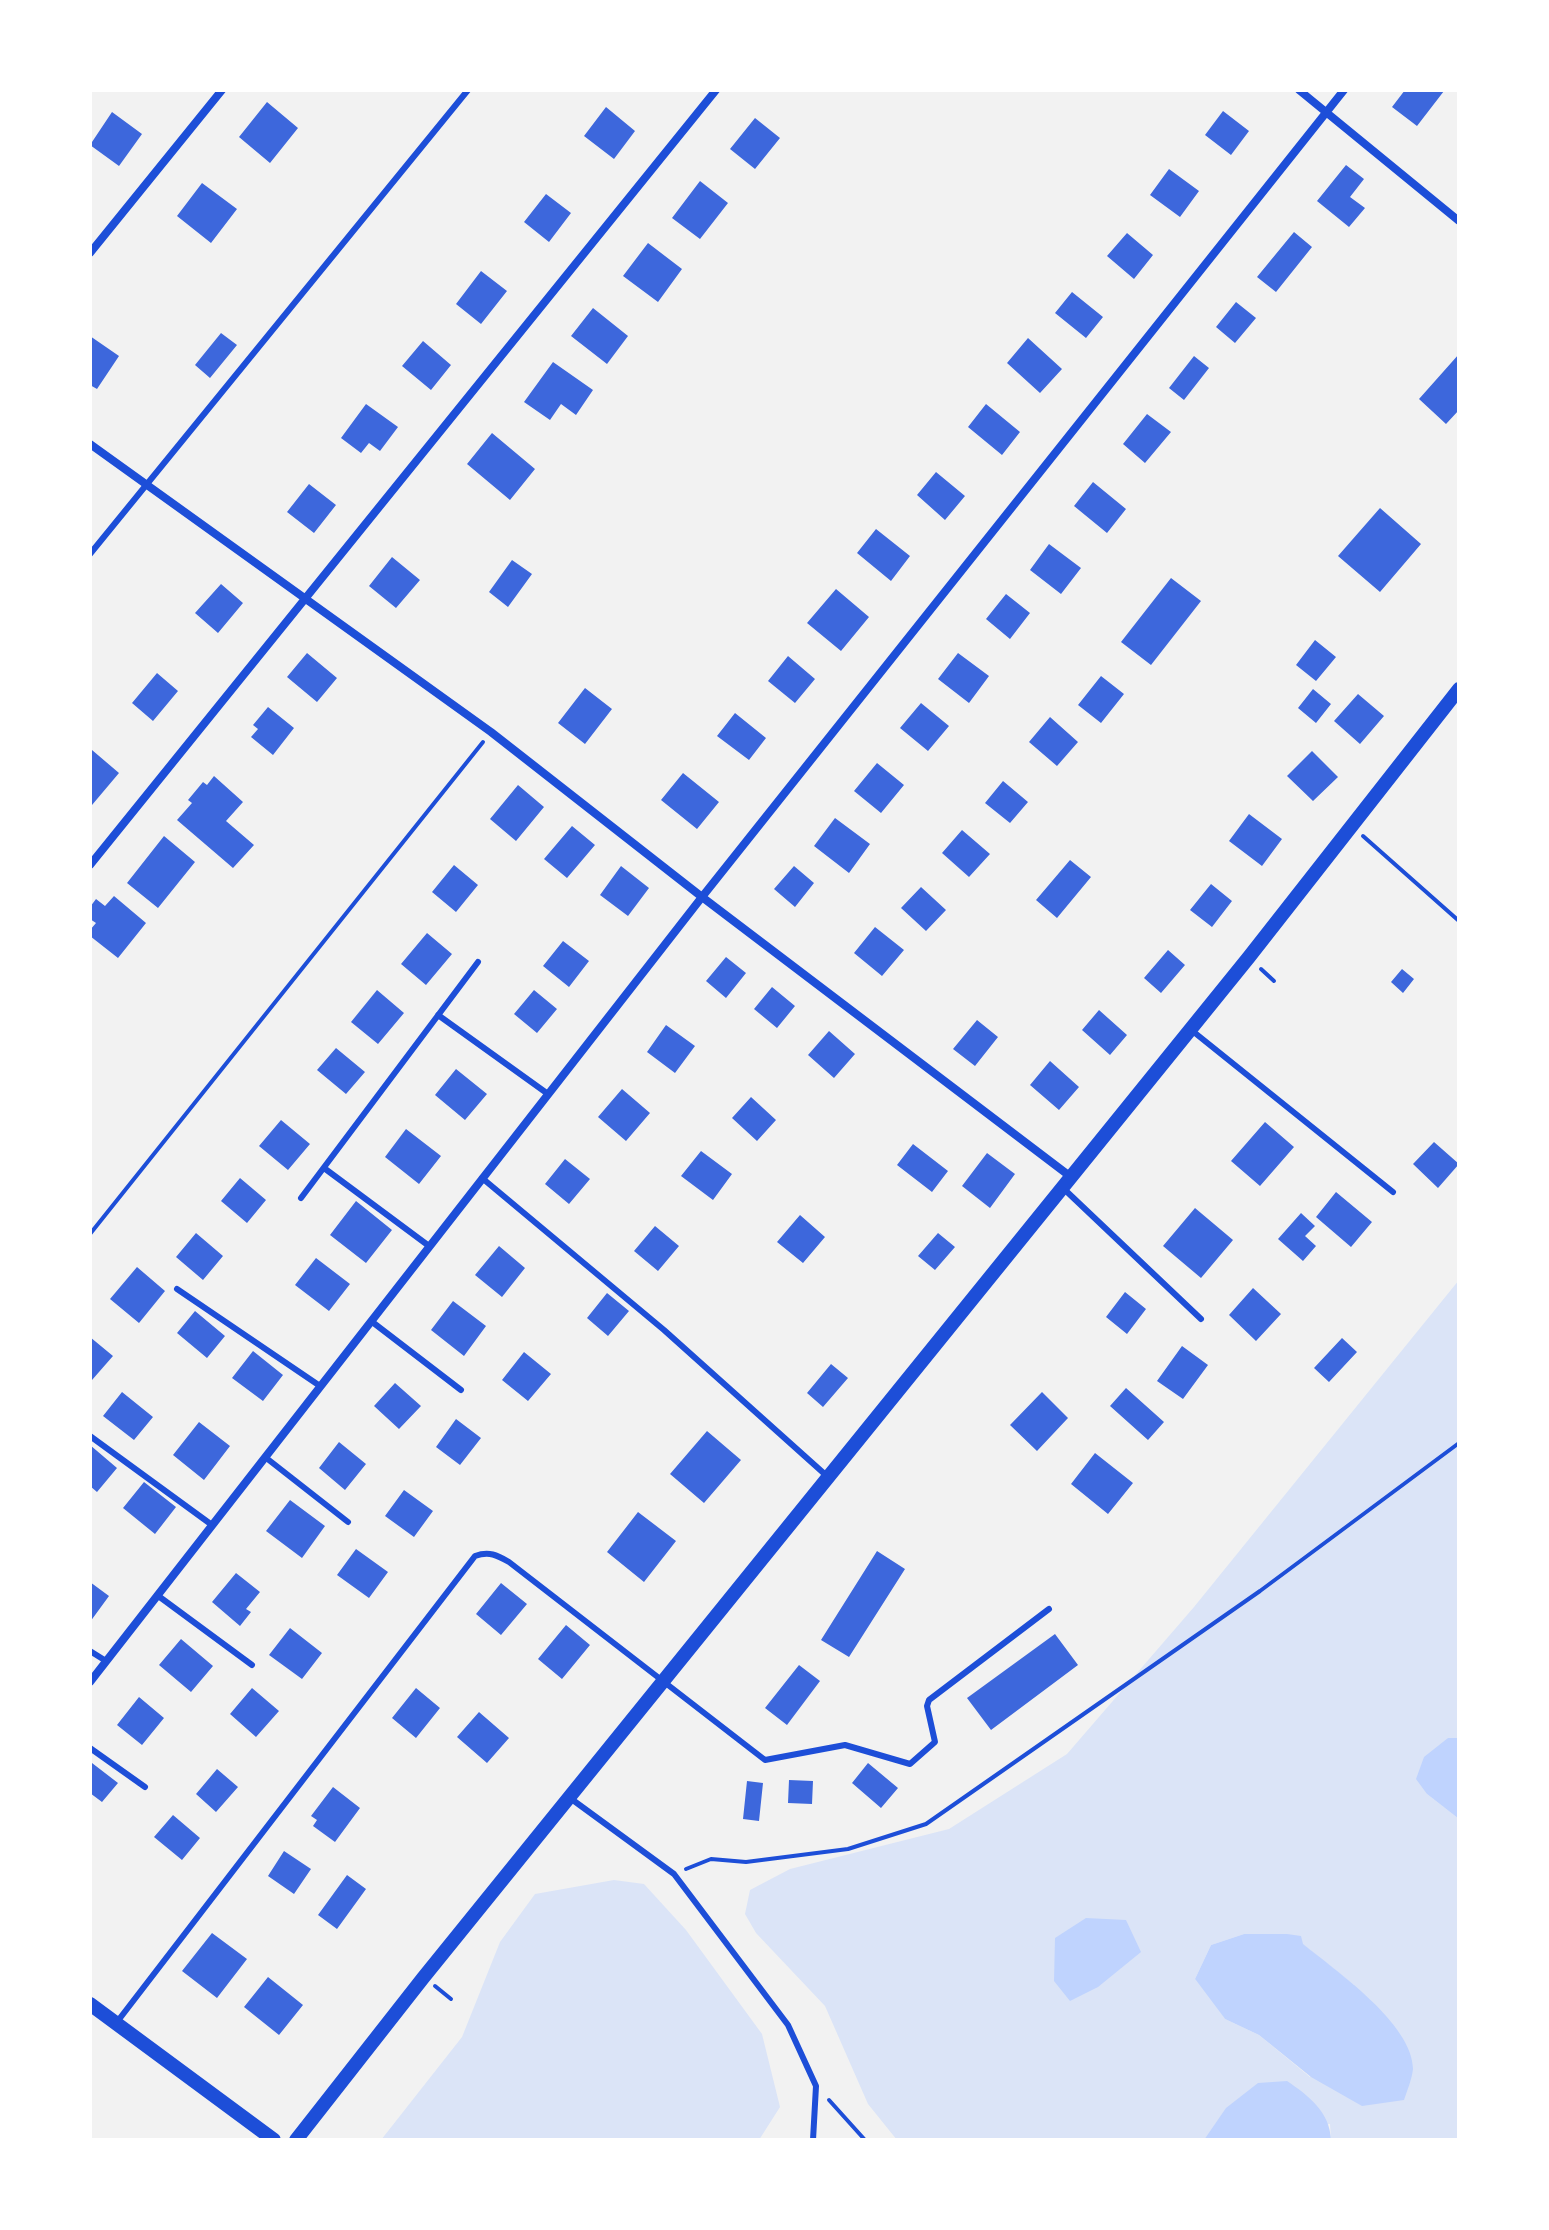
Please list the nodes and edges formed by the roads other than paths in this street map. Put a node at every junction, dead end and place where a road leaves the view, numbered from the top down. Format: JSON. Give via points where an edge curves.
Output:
{"nodes":[{"id":1,"x":222,"y":90,"type":"edge"},
{"id":2,"x":468,"y":90,"type":"edge"},
{"id":3,"x":716,"y":90,"type":"edge"},
{"id":4,"x":1299,"y":90,"type":"edge"},
{"id":5,"x":1344,"y":90,"type":"edge"},
{"id":6,"x":1327,"y":111,"type":"junction"},
{"id":7,"x":1459,"y":221,"type":"edge"},
{"id":8,"x":90,"y":253,"type":"edge"},
{"id":9,"x":90,"y":444,"type":"edge"},
{"id":10,"x":146,"y":484,"type":"junction"},
{"id":11,"x":90,"y":554,"type":"edge"},
{"id":12,"x":307,"y":599,"type":"junction"},
{"id":13,"x":1459,"y":689,"type":"edge"},
{"id":14,"x":90,"y":865,"type":"edge"},
{"id":15,"x":702,"y":897,"type":"junction"},
{"id":16,"x":478,"y":962,"type":"dead end"},
{"id":17,"x":438,"y":1015,"type":"junction"},
{"id":18,"x":1190,"y":1029,"type":"junction"},
{"id":19,"x":548,"y":1094,"type":"junction"},
{"id":20,"x":324,"y":1168,"type":"junction"},
{"id":21,"x":482,"y":1178,"type":"junction"},
{"id":22,"x":1067,"y":1182,"type":"junction"},
{"id":23,"x":1393,"y":1192,"type":"dead end"},
{"id":24,"x":301,"y":1198,"type":"dead end"},
{"id":25,"x":429,"y":1246,"type":"junction"},
{"id":26,"x":177,"y":1289,"type":"dead end"},
{"id":27,"x":1201,"y":1319,"type":"dead end"},
{"id":28,"x":371,"y":1321,"type":"junction"},
{"id":29,"x":320,"y":1386,"type":"junction"},
{"id":30,"x":461,"y":1390,"type":"dead end"},
{"id":31,"x":90,"y":1436,"type":"edge"},
{"id":32,"x":265,"y":1457,"type":"junction"},
{"id":33,"x":828,"y":1477,"type":"junction"},
{"id":34,"x":348,"y":1522,"type":"dead end"},
{"id":35,"x":212,"y":1525,"type":"junction"},
{"id":36,"x":157,"y":1595,"type":"junction"},
{"id":37,"x":1049,"y":1609,"type":"dead end"},
{"id":38,"x":90,"y":1651,"type":"edge"},
{"id":39,"x":106,"y":1661,"type":"junction"},
{"id":40,"x":252,"y":1665,"type":"dead end"},
{"id":41,"x":664,"y":1680,"type":"junction"},
{"id":42,"x":90,"y":1682,"type":"edge"},
{"id":43,"x":90,"y":1748,"type":"edge"},
{"id":44,"x":145,"y":1787,"type":"dead end"},
{"id":45,"x":570,"y":1798,"type":"junction"},
{"id":46,"x":90,"y":2004,"type":"edge"},
{"id":47,"x":116,"y":2024,"type":"junction"},
{"id":48,"x":274,"y":2140,"type":"edge"},
{"id":49,"x":296,"y":2140,"type":"edge"},
{"id":50,"x":813,"y":2140,"type":"edge"}],
"edges":[{"from":1,"to":8,"type":"street"},
{"from":2,"to":10,"type":"lane"},
{"from":3,"to":12,"type":"street"},
{"from":4,"to":6,"type":"street"},
{"from":5,"to":6,"type":"street"},
{"from":6,"to":7,"type":"street"},
{"from":6,"to":15,"type":"street"},
{"from":9,"to":10,"type":"street"},
{"from":10,"to":11,"type":"lane"},
{"from":10,"to":12,"type":"street"},
{"from":12,"to":14,"type":"street"},
{"from":12,"to":15,"type":"street","via":[[491,732]]},
{"from":13,"to":18,"type":"street"},
{"from":15,"to":19,"type":"street"},
{"from":15,"to":22,"type":"street"},
{"from":16,"to":17,"type":"lane"},
{"from":17,"to":19,"type":"lane"},
{"from":17,"to":20,"type":"lane"},
{"from":18,"to":22,"type":"street"},
{"from":18,"to":23,"type":"lane"},
{"from":19,"to":21,"type":"street"},
{"from":20,"to":24,"type":"lane"},
{"from":20,"to":25,"type":"lane"},
{"from":21,"to":25,"type":"street"},
{"from":21,"to":33,"type":"lane"},
{"from":22,"to":27,"type":"lane"},
{"from":22,"to":33,"type":"street"},
{"from":25,"to":28,"type":"street"},
{"from":26,"to":29,"type":"lane"},
{"from":28,"to":29,"type":"street"},
{"from":28,"to":30,"type":"lane"},
{"from":29,"to":32,"type":"street"},
{"from":31,"to":35,"type":"lane"},
{"from":32,"to":34,"type":"lane"},
{"from":32,"to":35,"type":"street"},
{"from":33,"to":41,"type":"street"},
{"from":35,"to":36,"type":"street"},
{"from":36,"to":39,"type":"street"},
{"from":36,"to":40,"type":"lane"},
{"from":37,"to":41,"type":"lane","via":[[929,1700],[935,1742],[910,1764],[845,1745],[765,1760]]},
{"from":38,"to":39,"type":"lane"},
{"from":39,"to":42,"type":"street"},
{"from":41,"to":45,"type":"street"},
{"from":41,"to":47,"type":"lane","via":[[509,1562],[485,1553],[475,1556]]},
{"from":43,"to":44,"type":"lane"},
{"from":45,"to":49,"type":"street"},
{"from":45,"to":50,"type":"lane","via":[[674,1874],[788,2025],[816,2086]]},
{"from":46,"to":47,"type":"street"},
{"from":47,"to":48,"type":"street"}]}
